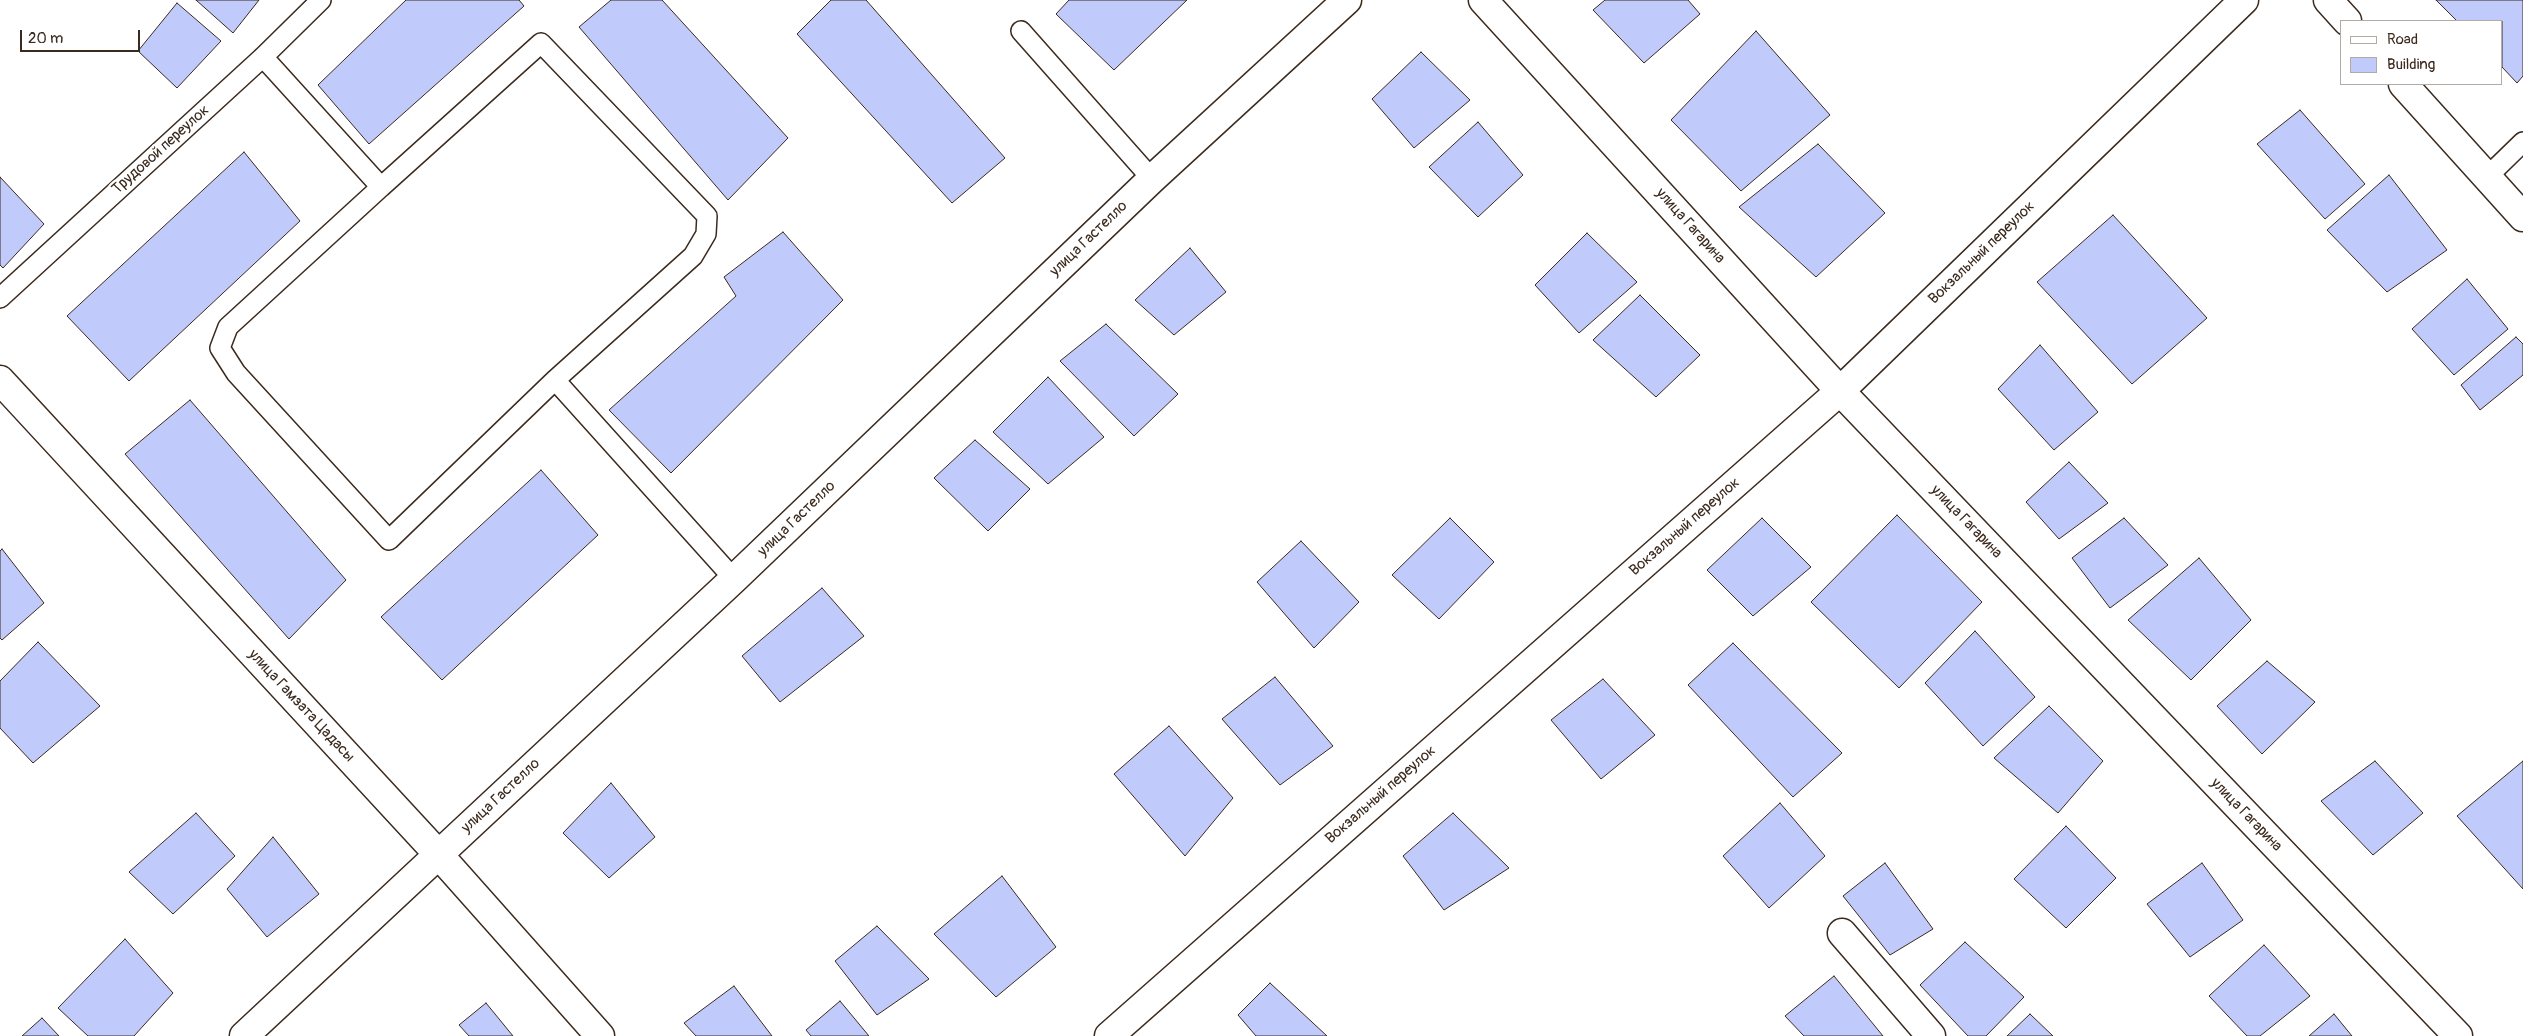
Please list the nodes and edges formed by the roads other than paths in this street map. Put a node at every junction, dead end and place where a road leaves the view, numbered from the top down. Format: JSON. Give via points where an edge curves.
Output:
{"nodes":[{"id":1,"x":321,"y":0,"type":"edge"},
{"id":2,"x":1347,"y":0,"type":"edge"},
{"id":3,"x":1483,"y":0,"type":"edge"},
{"id":4,"x":2244,"y":0,"type":"edge"},
{"id":5,"x":2328,"y":0,"type":"edge"},
{"id":6,"x":2346,"y":20,"type":"edge"},
{"id":7,"x":1021,"y":32,"type":"dead end"},
{"id":8,"x":263,"y":57,"type":"junction"},
{"id":9,"x":2405,"y":85,"type":"edge"},
{"id":10,"x":2523,"y":142,"type":"edge"},
{"id":11,"x":2487,"y":177,"type":"junction"},
{"id":12,"x":1152,"y":180,"type":"junction"},
{"id":13,"x":381,"y":188,"type":"junction"},
{"id":14,"x":2523,"y":217,"type":"edge"},
{"id":15,"x":0,"y":298,"type":"edge"},
{"id":16,"x":0,"y":380,"type":"edge"},
{"id":17,"x":555,"y":380,"type":"junction"},
{"id":18,"x":1840,"y":390,"type":"junction"},
{"id":19,"x":734,"y":579,"type":"junction"},
{"id":20,"x":438,"y":855,"type":"junction"},
{"id":21,"x":1842,"y":933,"type":"dead end"},
{"id":22,"x":1117,"y":1033,"type":"edge"},
{"id":23,"x":244,"y":1036,"type":"edge"},
{"id":24,"x":600,"y":1036,"type":"edge"},
{"id":25,"x":1931,"y":1036,"type":"edge"},
{"id":26,"x":2458,"y":1036,"type":"edge"}],
"edges":[{"from":1,"to":8,"type":"lane","name":"Трудовой переулок"},
{"from":2,"to":12,"type":"street","name":"улица Гастелло"},
{"from":3,"to":18,"type":"street","name":"улица Гагарина"},
{"from":4,"to":18,"type":"street","name":"Вокзальный переулок"},
{"from":5,"to":6,"type":"street"},
{"from":7,"to":12,"type":"lane"},
{"from":8,"to":13,"type":"lane"},
{"from":8,"to":15,"type":"lane","name":"Трудовой переулок"},
{"from":9,"to":11,"type":"street"},
{"from":10,"to":11,"type":"lane"},
{"from":11,"to":14,"type":"street"},
{"from":12,"to":19,"type":"street","name":"улица Гастелло"},
{"from":13,"to":17,"type":"lane","via":[[540,43],[708,216],[706,234],[693,256]]},
{"from":13,"to":17,"type":"lane","via":[[228,328],[220,348],[236,373],[389,540]]},
{"from":16,"to":20,"type":"street","name":"улица Гамзата Цадасы"},
{"from":17,"to":19,"type":"lane"},
{"from":18,"to":22,"type":"street","name":"Вокзальный переулок"},
{"from":18,"to":26,"type":"street","name":"улица Гагарина"},
{"from":19,"to":20,"type":"street","name":"улица Гастелло"},
{"from":20,"to":23,"type":"street","name":"улица Гастелло"},
{"from":20,"to":24,"type":"street","name":"улица Гамзата Цадасы"},
{"from":21,"to":25,"type":"street"}]}
